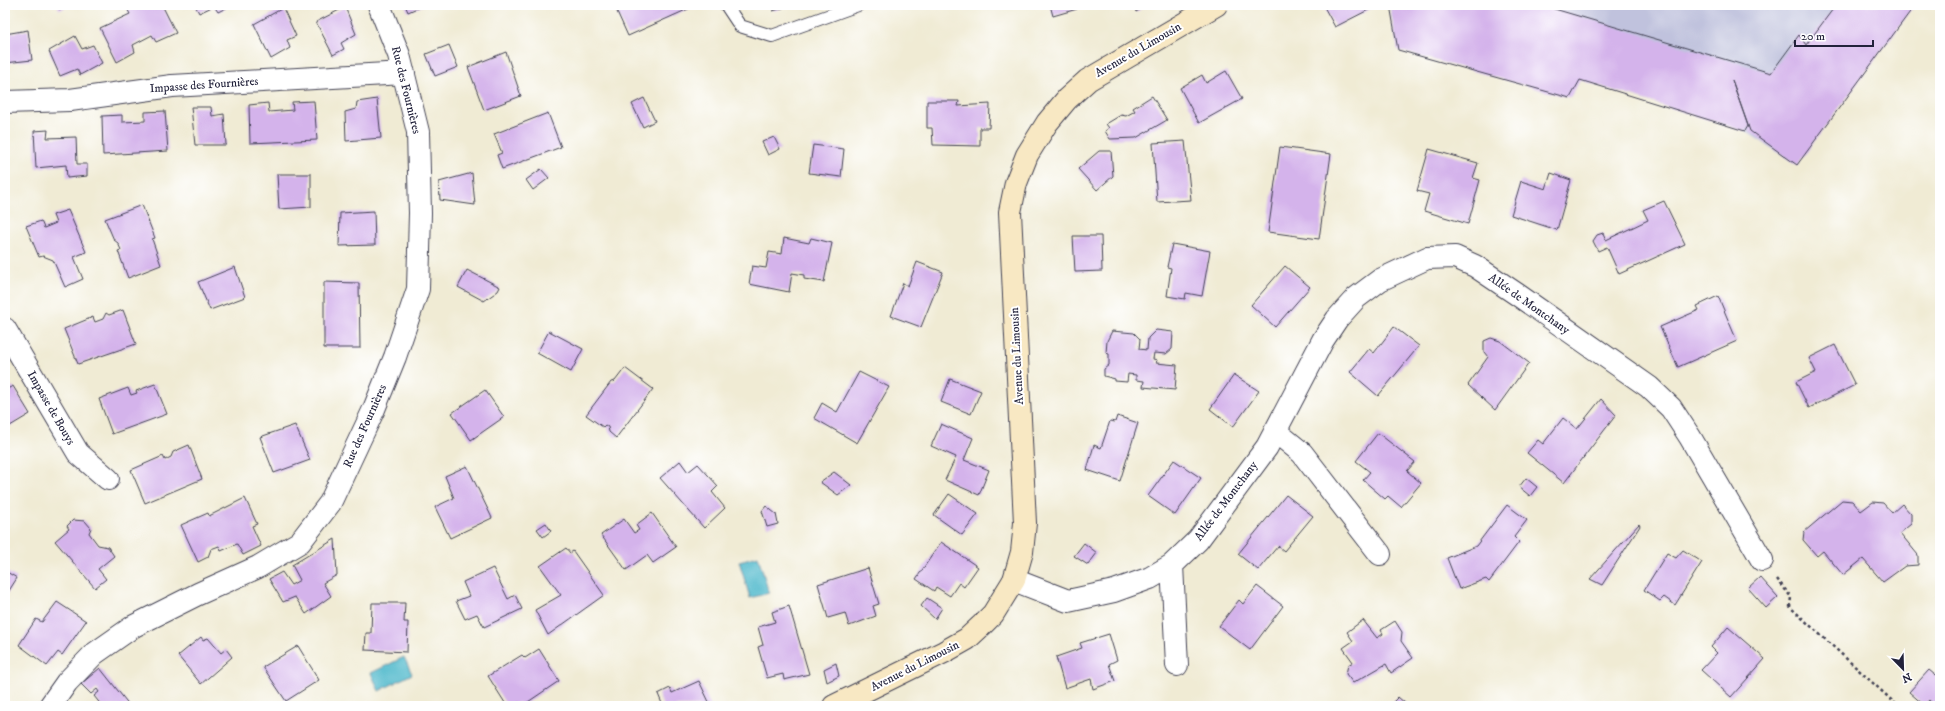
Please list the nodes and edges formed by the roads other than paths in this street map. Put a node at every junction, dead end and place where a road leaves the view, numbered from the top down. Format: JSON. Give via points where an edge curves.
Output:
{"nodes":[{"id":1,"x":379,"y":5,"type":"edge"},
{"id":2,"x":726,"y":5,"type":"edge"},
{"id":3,"x":858,"y":5,"type":"edge"},
{"id":4,"x":1216,"y":5,"type":"edge"},
{"id":5,"x":404,"y":73,"type":"junction"},
{"id":6,"x":5,"y":102,"type":"edge"},
{"id":7,"x":5,"y":329,"type":"edge"},
{"id":8,"x":1276,"y":431,"type":"junction"},
{"id":9,"x":108,"y":479,"type":"dead end"},
{"id":10,"x":1380,"y":554,"type":"dead end"},
{"id":11,"x":1762,"y":560,"type":"dead end"},
{"id":12,"x":1172,"y":565,"type":"junction"},
{"id":13,"x":1014,"y":580,"type":"junction"},
{"id":14,"x":1177,"y":665,"type":"dead end"},
{"id":15,"x":50,"y":706,"type":"edge"},
{"id":16,"x":834,"y":706,"type":"edge"}],
"edges":[{"from":1,"to":5,"type":"street","name":"Rue des Fournières"},
{"from":2,"to":3,"type":"lane","via":[[740,26],[772,36]]},
{"from":4,"to":13,"type":"main road","name":"Avenue du Limousin","via":[[1088,80],[1046,123],[1027,155],[1016,183],[1010,212],[1025,523],[1022,552]]},
{"from":5,"to":6,"type":"street","name":"Impasse des Fournières","via":[[172,86],[70,100]]},
{"from":5,"to":15,"type":"street","name":"Rue des Fournières","via":[[418,132],[418,289],[374,409],[330,504],[300,542],[258,568],[134,626],[94,654],[67,682]]},
{"from":7,"to":9,"type":"street","name":"Impasse de Bouys","via":[[78,453]]},
{"from":8,"to":10,"type":"street","via":[[1302,453]]},
{"from":8,"to":11,"type":"street","name":"Allée de Montchany","via":[[1323,340],[1356,298],[1380,280],[1405,267],[1427,258],[1455,256],[1475,266],[1518,295],[1649,387],[1671,408]]},
{"from":8,"to":12,"type":"street","name":"Allée de Montchany","via":[[1198,540]]},
{"from":12,"to":13,"type":"street","name":"Allée de Montchany","via":[[1150,578],[1114,591],[1068,601]]},
{"from":12,"to":14,"type":"street"},
{"from":13,"to":16,"type":"main road","name":"Avenue du Limousin","via":[[994,614],[967,639]]}]}
